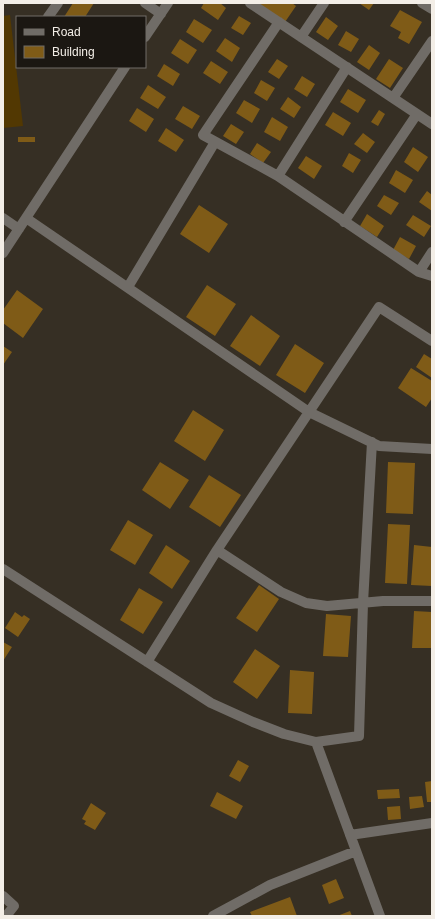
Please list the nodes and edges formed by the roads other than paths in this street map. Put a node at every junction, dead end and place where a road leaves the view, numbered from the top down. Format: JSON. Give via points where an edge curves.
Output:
{"nodes":[{"id":1,"x":58,"y":3,"type":"edge"},
{"id":2,"x":145,"y":3,"type":"edge"},
{"id":3,"x":168,"y":3,"type":"edge"},
{"id":4,"x":250,"y":3,"type":"edge"},
{"id":5,"x":324,"y":3,"type":"edge"},
{"id":6,"x":422,"y":3,"type":"edge"},
{"id":7,"x":432,"y":9,"type":"edge"},
{"id":8,"x":161,"y":14,"type":"junction"},
{"id":9,"x":49,"y":16,"type":"edge"},
{"id":10,"x":279,"y":22,"type":"junction"},
{"id":11,"x":146,"y":36,"type":"edge"},
{"id":12,"x":302,"y":37,"type":"junction"},
{"id":13,"x":432,"y":41,"type":"edge"},
{"id":14,"x":347,"y":67,"type":"junction"},
{"id":15,"x":124,"y":68,"type":"edge"},
{"id":16,"x":393,"y":98,"type":"junction"},
{"id":17,"x":417,"y":114,"type":"junction"},
{"id":18,"x":432,"y":124,"type":"edge"},
{"id":19,"x":216,"y":142,"type":"junction"},
{"id":20,"x":278,"y":176,"type":"junction"},
{"id":21,"x":3,"y":218,"type":"edge"},
{"id":22,"x":26,"y":218,"type":"junction"},
{"id":23,"x":344,"y":222,"type":"junction"},
{"id":24,"x":19,"y":229,"type":"junction"},
{"id":25,"x":432,"y":252,"type":"edge"},
{"id":26,"x":3,"y":253,"type":"edge"},
{"id":27,"x":419,"y":272,"type":"junction"},
{"id":28,"x":432,"y":276,"type":"edge"},
{"id":29,"x":128,"y":287,"type":"junction"},
{"id":30,"x":432,"y":341,"type":"edge"},
{"id":31,"x":309,"y":412,"type":"junction"},
{"id":32,"x":372,"y":442,"type":"junction"},
{"id":33,"x":432,"y":449,"type":"edge"},
{"id":34,"x":217,"y":550,"type":"junction"},
{"id":35,"x":3,"y":569,"type":"edge"},
{"id":36,"x":432,"y":601,"type":"edge"},
{"id":37,"x":363,"y":603,"type":"junction"},
{"id":38,"x":147,"y":662,"type":"junction"},
{"id":39,"x":316,"y":742,"type":"junction"},
{"id":40,"x":432,"y":823,"type":"edge"},
{"id":41,"x":350,"y":835,"type":"junction"},
{"id":42,"x":356,"y":851,"type":"junction"},
{"id":43,"x":3,"y":896,"type":"edge"},
{"id":44,"x":6,"y":916,"type":"edge"},
{"id":45,"x":213,"y":916,"type":"edge"},
{"id":46,"x":380,"y":916,"type":"edge"}],
"edges":[{"from":1,"to":9,"type":"street"},
{"from":2,"to":8,"type":"street"},
{"from":3,"to":8,"type":"street"},
{"from":4,"to":10,"type":"street"},
{"from":5,"to":12,"type":"street"},
{"from":6,"to":7,"type":"street"},
{"from":8,"to":11,"type":"street"},
{"from":10,"to":12,"type":"street"},
{"from":10,"to":19,"type":"street","via":[[204,135]]},
{"from":12,"to":14,"type":"street"},
{"from":13,"to":16,"type":"street"},
{"from":14,"to":16,"type":"street"},
{"from":14,"to":20,"type":"street"},
{"from":15,"to":22,"type":"street"},
{"from":16,"to":17,"type":"street"},
{"from":17,"to":18,"type":"street"},
{"from":17,"to":23,"type":"street"},
{"from":19,"to":20,"type":"street"},
{"from":19,"to":29,"type":"street"},
{"from":20,"to":23,"type":"street"},
{"from":21,"to":24,"type":"street"},
{"from":22,"to":24,"type":"street"},
{"from":22,"to":29,"type":"street"},
{"from":23,"to":27,"type":"street"},
{"from":24,"to":26,"type":"street"},
{"from":25,"to":27,"type":"street"},
{"from":27,"to":28,"type":"street"},
{"from":29,"to":31,"type":"street"},
{"from":30,"to":31,"type":"street","via":[[379,307]]},
{"from":31,"to":32,"type":"street"},
{"from":31,"to":34,"type":"street"},
{"from":32,"to":33,"type":"street","via":[[379,446]]},
{"from":32,"to":37,"type":"street"},
{"from":34,"to":37,"type":"street","via":[[282,592],[306,603],[327,606]]},
{"from":34,"to":38,"type":"street"},
{"from":35,"to":38,"type":"street"},
{"from":36,"to":37,"type":"street"},
{"from":37,"to":39,"type":"street","via":[[359,736]]},
{"from":38,"to":39,"type":"street","via":[[211,703],[284,734]]},
{"from":39,"to":41,"type":"street"},
{"from":40,"to":41,"type":"street"},
{"from":41,"to":42,"type":"street"},
{"from":42,"to":45,"type":"street","via":[[270,885]]},
{"from":42,"to":46,"type":"street"},
{"from":43,"to":44,"type":"street","via":[[14,906]]}]}
